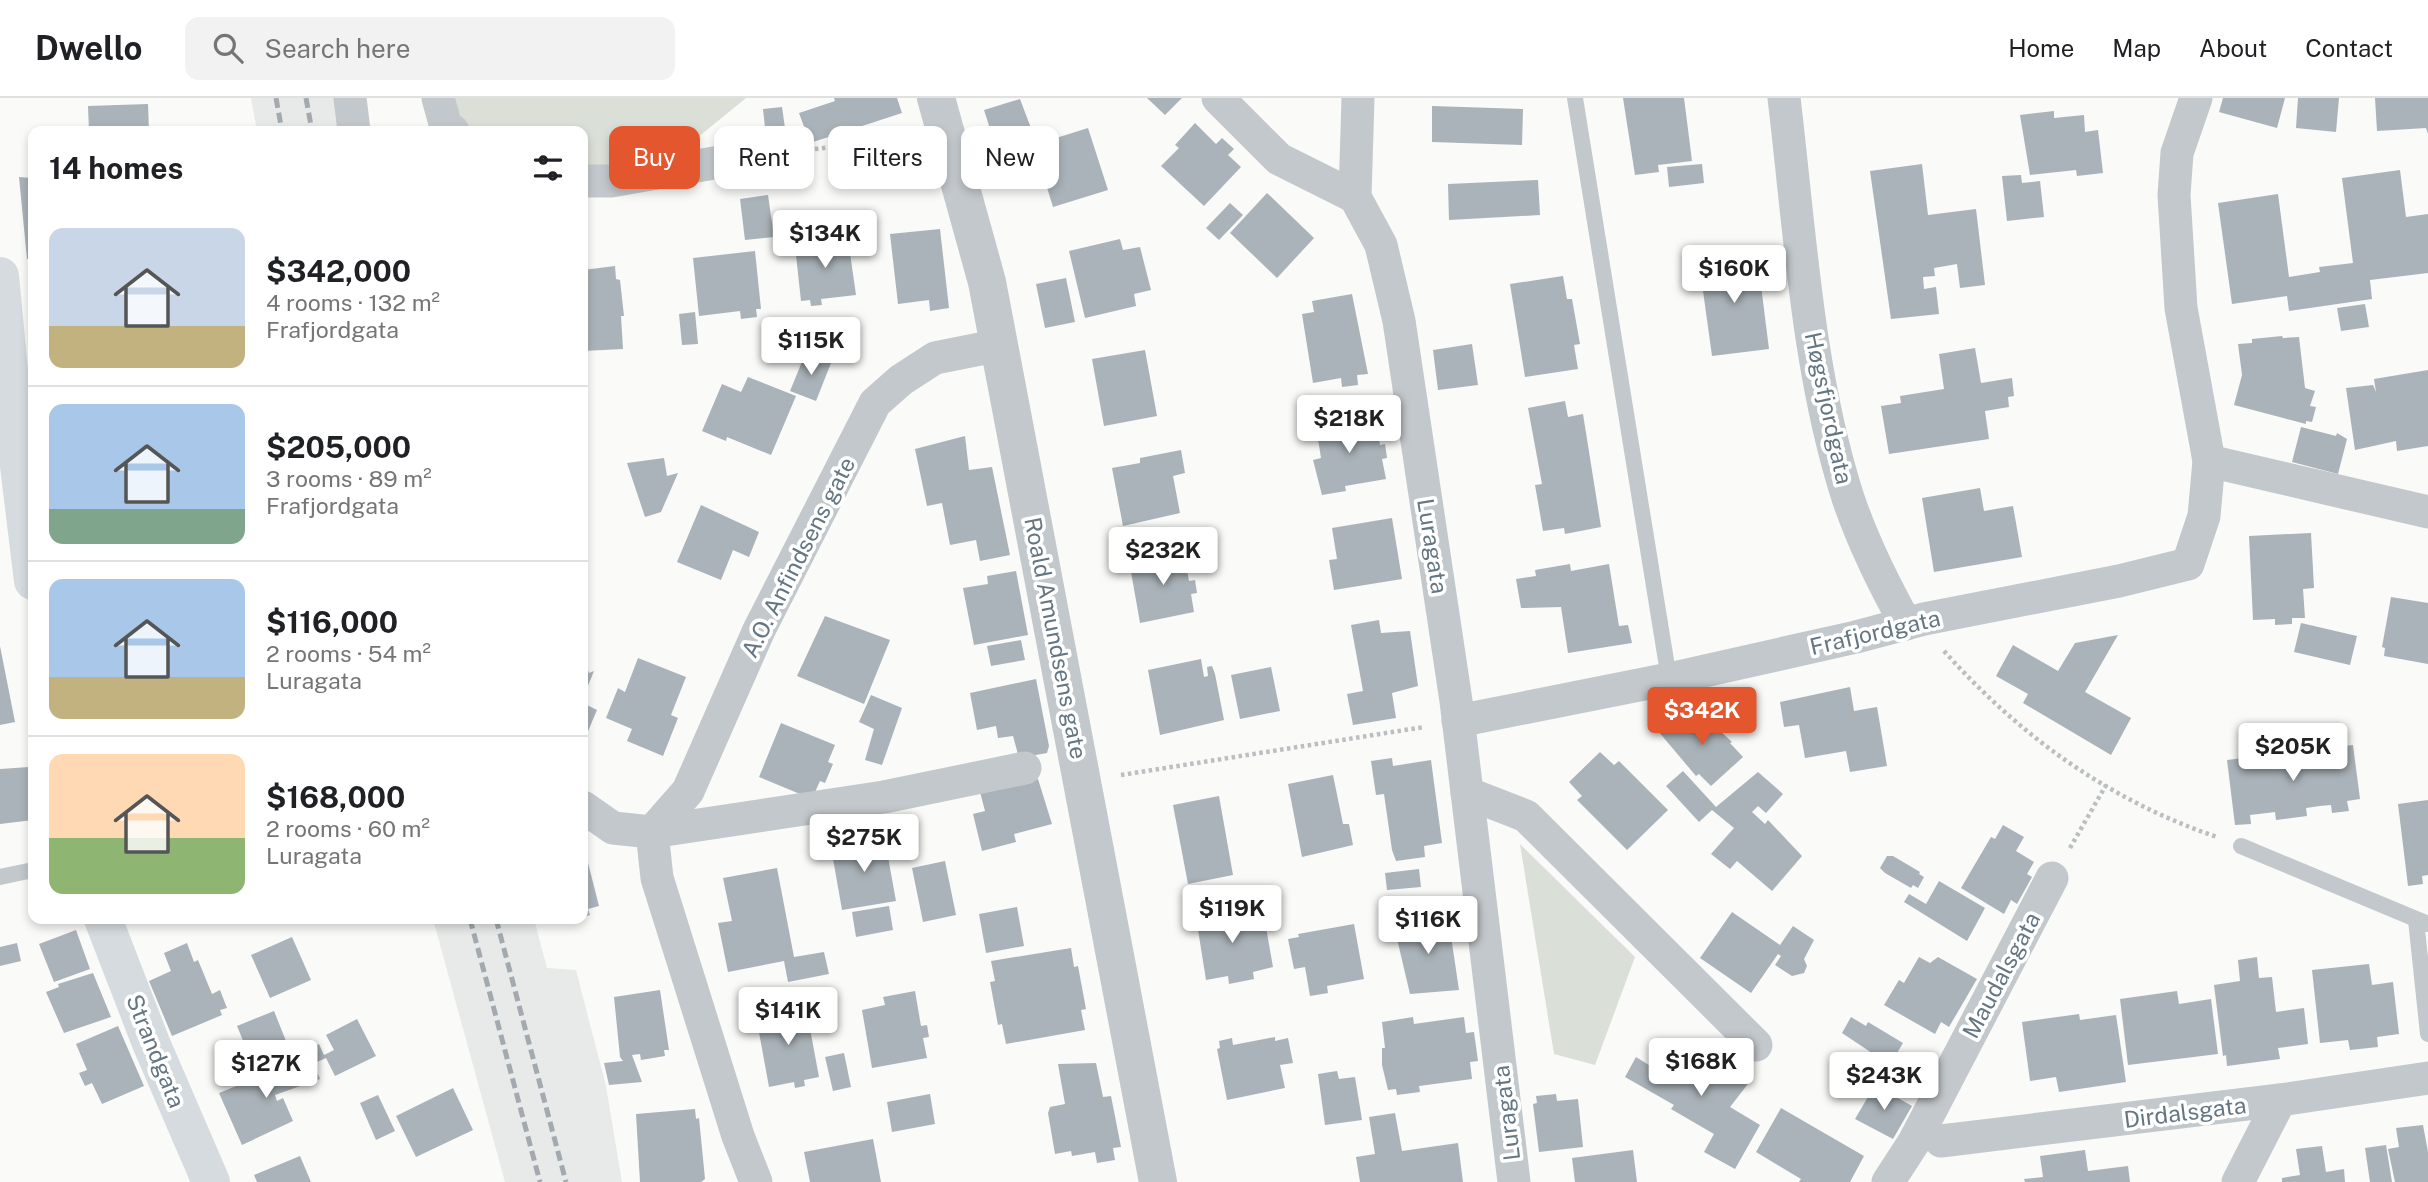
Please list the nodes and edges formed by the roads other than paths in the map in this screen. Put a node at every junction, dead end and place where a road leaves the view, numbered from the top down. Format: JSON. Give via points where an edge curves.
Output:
{"nodes":[{"id":1,"x":350,"y":98,"type":"edge"},
{"id":2,"x":438,"y":98,"type":"edge"},
{"id":3,"x":936,"y":98,"type":"edge"},
{"id":4,"x":1218,"y":98,"type":"edge"},
{"id":5,"x":1358,"y":98,"type":"edge"},
{"id":6,"x":1575,"y":98,"type":"edge"},
{"id":7,"x":1784,"y":98,"type":"edge"},
{"id":8,"x":2196,"y":98,"type":"edge"},
{"id":9,"x":353,"y":126,"type":"edge"},
{"id":10,"x":446,"y":126,"type":"edge"},
{"id":11,"x":714,"y":163,"type":"edge"},
{"id":12,"x":588,"y":181,"type":"edge"},
{"id":13,"x":1355,"y":197,"type":"junction"},
{"id":14,"x":0,"y":276,"type":"edge"},
{"id":15,"x":1000,"y":345,"type":"junction"},
{"id":16,"x":7,"y":434,"type":"edge"},
{"id":17,"x":2209,"y":461,"type":"junction"},
{"id":18,"x":2428,"y":512,"type":"edge"},
{"id":19,"x":28,"y":553,"type":"edge"},
{"id":20,"x":1915,"y":621,"type":"junction"},
{"id":21,"x":1669,"y":679,"type":"junction"},
{"id":22,"x":1458,"y":721,"type":"junction"},
{"id":23,"x":1026,"y":768,"type":"dead end"},
{"id":24,"x":1467,"y":793,"type":"junction"},
{"id":25,"x":588,"y":810,"type":"edge"},
{"id":26,"x":652,"y":832,"type":"junction"},
{"id":27,"x":2241,"y":846,"type":"road end"},
{"id":28,"x":28,"y":871,"type":"edge"},
{"id":29,"x":0,"y":877,"type":"edge"},
{"id":30,"x":2052,"y":878,"type":"road end"},
{"id":31,"x":2422,"y":922,"type":"edge"},
{"id":32,"x":105,"y":924,"type":"edge"},
{"id":33,"x":2428,"y":1034,"type":"edge"},
{"id":34,"x":1756,"y":1045,"type":"dead end"},
{"id":35,"x":2428,"y":1078,"type":"edge"},
{"id":36,"x":2280,"y":1100,"type":"junction"},
{"id":37,"x":1941,"y":1141,"type":"dead end"},
{"id":38,"x":211,"y":1182,"type":"edge"},
{"id":39,"x":756,"y":1182,"type":"edge"},
{"id":40,"x":1158,"y":1182,"type":"edge"},
{"id":41,"x":1514,"y":1182,"type":"edge"},
{"id":42,"x":1888,"y":1182,"type":"edge"},
{"id":43,"x":2238,"y":1182,"type":"edge"}],
"edges":[{"from":1,"to":9,"type":"street"},
{"from":2,"to":10,"type":"street"},
{"from":3,"to":15,"type":"street","name":"Roald Amundsens gate"},
{"from":4,"to":13,"type":"street","via":[[1279,159]]},
{"from":5,"to":13,"type":"street","name":"Luragata"},
{"from":6,"to":21,"type":"lane"},
{"from":7,"to":20,"type":"street","name":"Høgsfjordgata","via":[[1812,329],[1828,418],[1875,568]]},
{"from":8,"to":17,"type":"street","name":"Frafjordgata","via":[[2177,153],[2174,195],[2181,308]]},
{"from":11,"to":12,"type":"street"},
{"from":13,"to":22,"type":"street","name":"Luragata","via":[[1381,246],[1399,321]]},
{"from":14,"to":16,"type":"main road"},
{"from":15,"to":26,"type":"street","name":"A.O. Anfindsens gate","via":[[935,358],[875,403],[759,630],[688,791]]},
{"from":15,"to":40,"type":"street","name":"Roald Amundsens gate"},
{"from":16,"to":19,"type":"main road"},
{"from":17,"to":18,"type":"street"},
{"from":17,"to":20,"type":"street","name":"Frafjordgata","via":[[2204,516],[2188,564]]},
{"from":20,"to":21,"type":"street","name":"Frafjordgata"},
{"from":21,"to":22,"type":"street","name":"Frafjordgata"},
{"from":22,"to":24,"type":"street","name":"Luragata"},
{"from":23,"to":26,"type":"street","via":[[884,796]]},
{"from":24,"to":34,"type":"street","via":[[1526,816]]},
{"from":24,"to":41,"type":"street","name":"Luragata"},
{"from":25,"to":26,"type":"street","via":[[613,828]]},
{"from":26,"to":39,"type":"street","via":[[657,878]]},
{"from":27,"to":31,"type":"lane"},
{"from":28,"to":29,"type":"lane"},
{"from":30,"to":42,"type":"street","name":"Maudalsgata","via":[[1914,1143]]},
{"from":31,"to":33,"type":"lane"},
{"from":32,"to":38,"type":"main road","name":"Strandgata"},
{"from":35,"to":36,"type":"street","name":"Dirdalsgata"},
{"from":36,"to":37,"type":"street","name":"Dirdalsgata"},
{"from":36,"to":43,"type":"street"}]}
